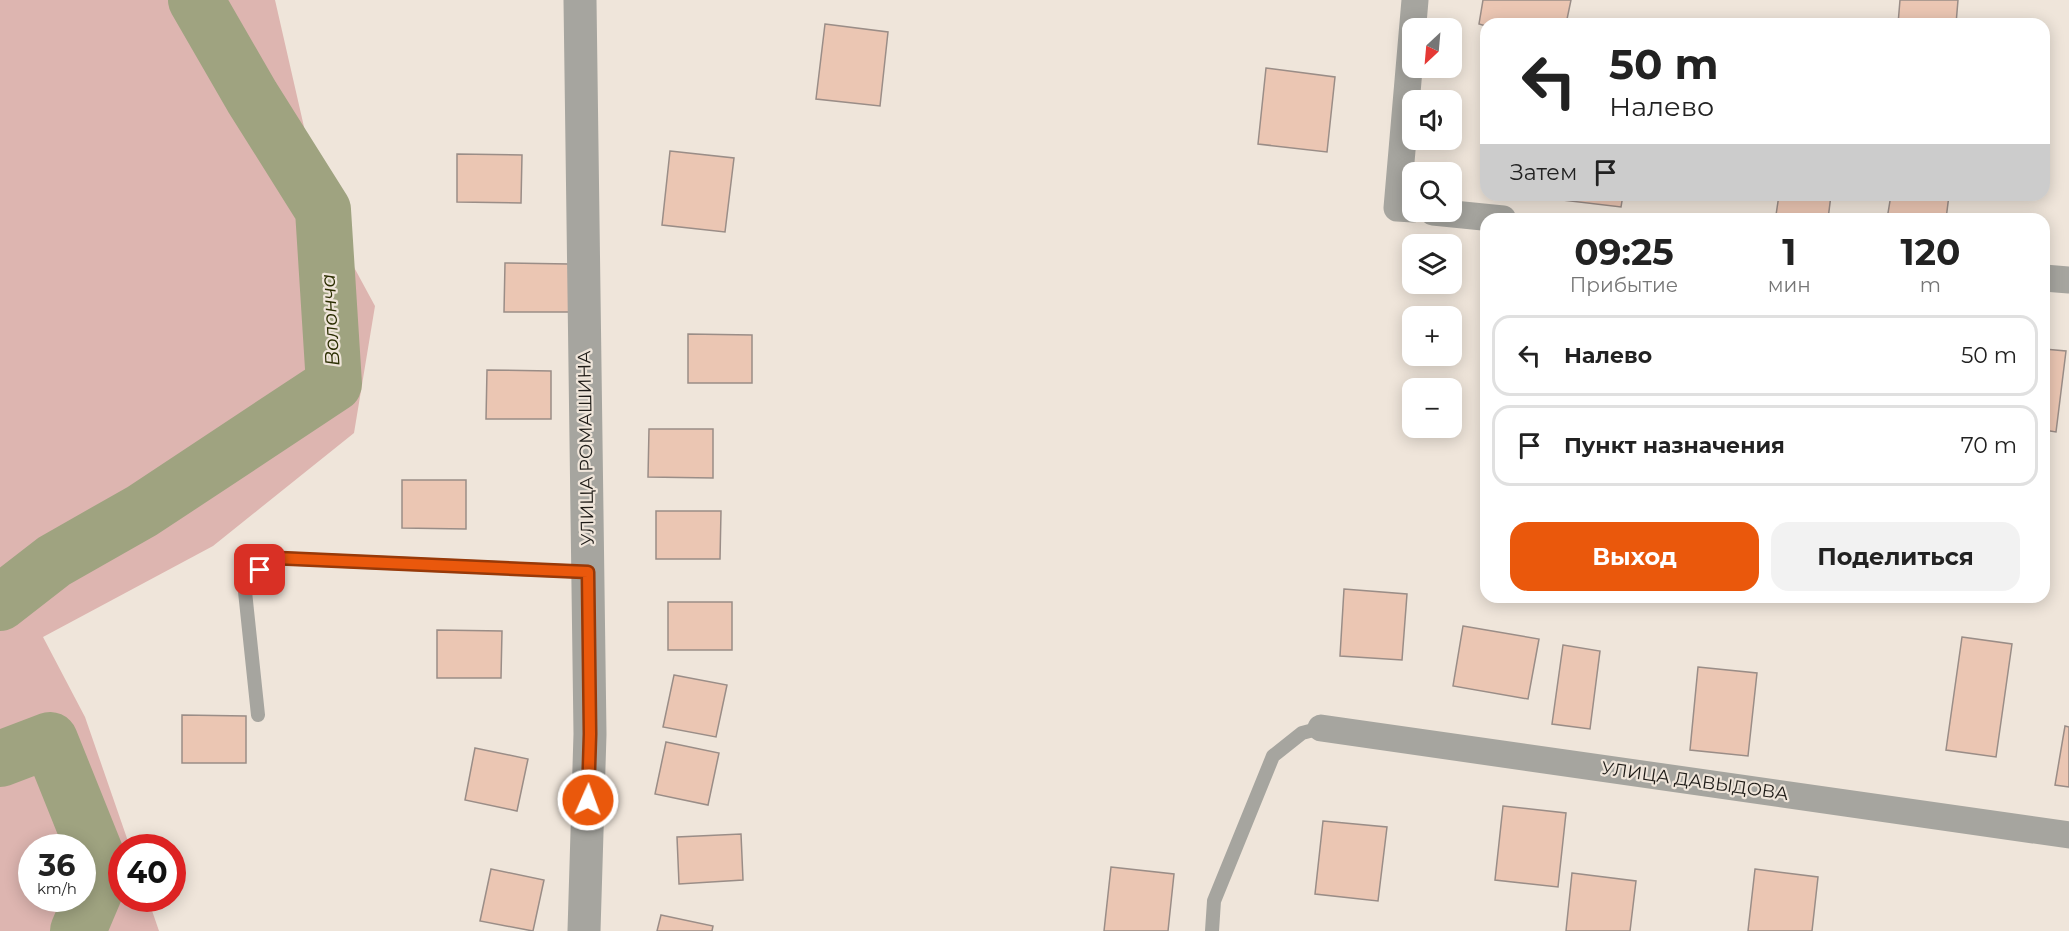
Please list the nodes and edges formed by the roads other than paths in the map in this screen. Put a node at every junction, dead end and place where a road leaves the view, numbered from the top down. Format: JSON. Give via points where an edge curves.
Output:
{"nodes":[{"id":1,"x":580,"y":0,"type":"edge"},
{"id":2,"x":1414,"y":0,"type":"edge"},
{"id":3,"x":1407,"y":162,"type":"edge"},
{"id":4,"x":1462,"y":215,"type":"edge"},
{"id":5,"x":1480,"y":217,"type":"edge"},
{"id":6,"x":2050,"y":278,"type":"edge"},
{"id":7,"x":2069,"y":280,"type":"edge"},
{"id":8,"x":588,"y":572,"type":"junction"},
{"id":9,"x":258,"y":715,"type":"dead end"},
{"id":10,"x":1321,"y":728,"type":"joint"},
{"id":11,"x":2069,"y":835,"type":"edge"},
{"id":12,"x":584,"y":931,"type":"edge"},
{"id":13,"x":1212,"y":931,"type":"edge"}],
"edges":[{"from":1,"to":8,"type":"street","name":"УЛИЦА РОМАШИНА"},
{"from":2,"to":3,"type":"street"},
{"from":4,"to":5,"type":"street"},
{"from":6,"to":7,"type":"street"},
{"from":8,"to":9,"type":"lane","via":[[276,558],[244,582]]},
{"from":8,"to":12,"type":"street","name":"УЛИЦА РОМАШИНА","via":[[590,734]]},
{"from":10,"to":11,"type":"street","name":"УЛИЦА ДАВЫДОВА"},
{"from":10,"to":13,"type":"lane","via":[[1302,733],[1273,756],[1214,901]]}]}
